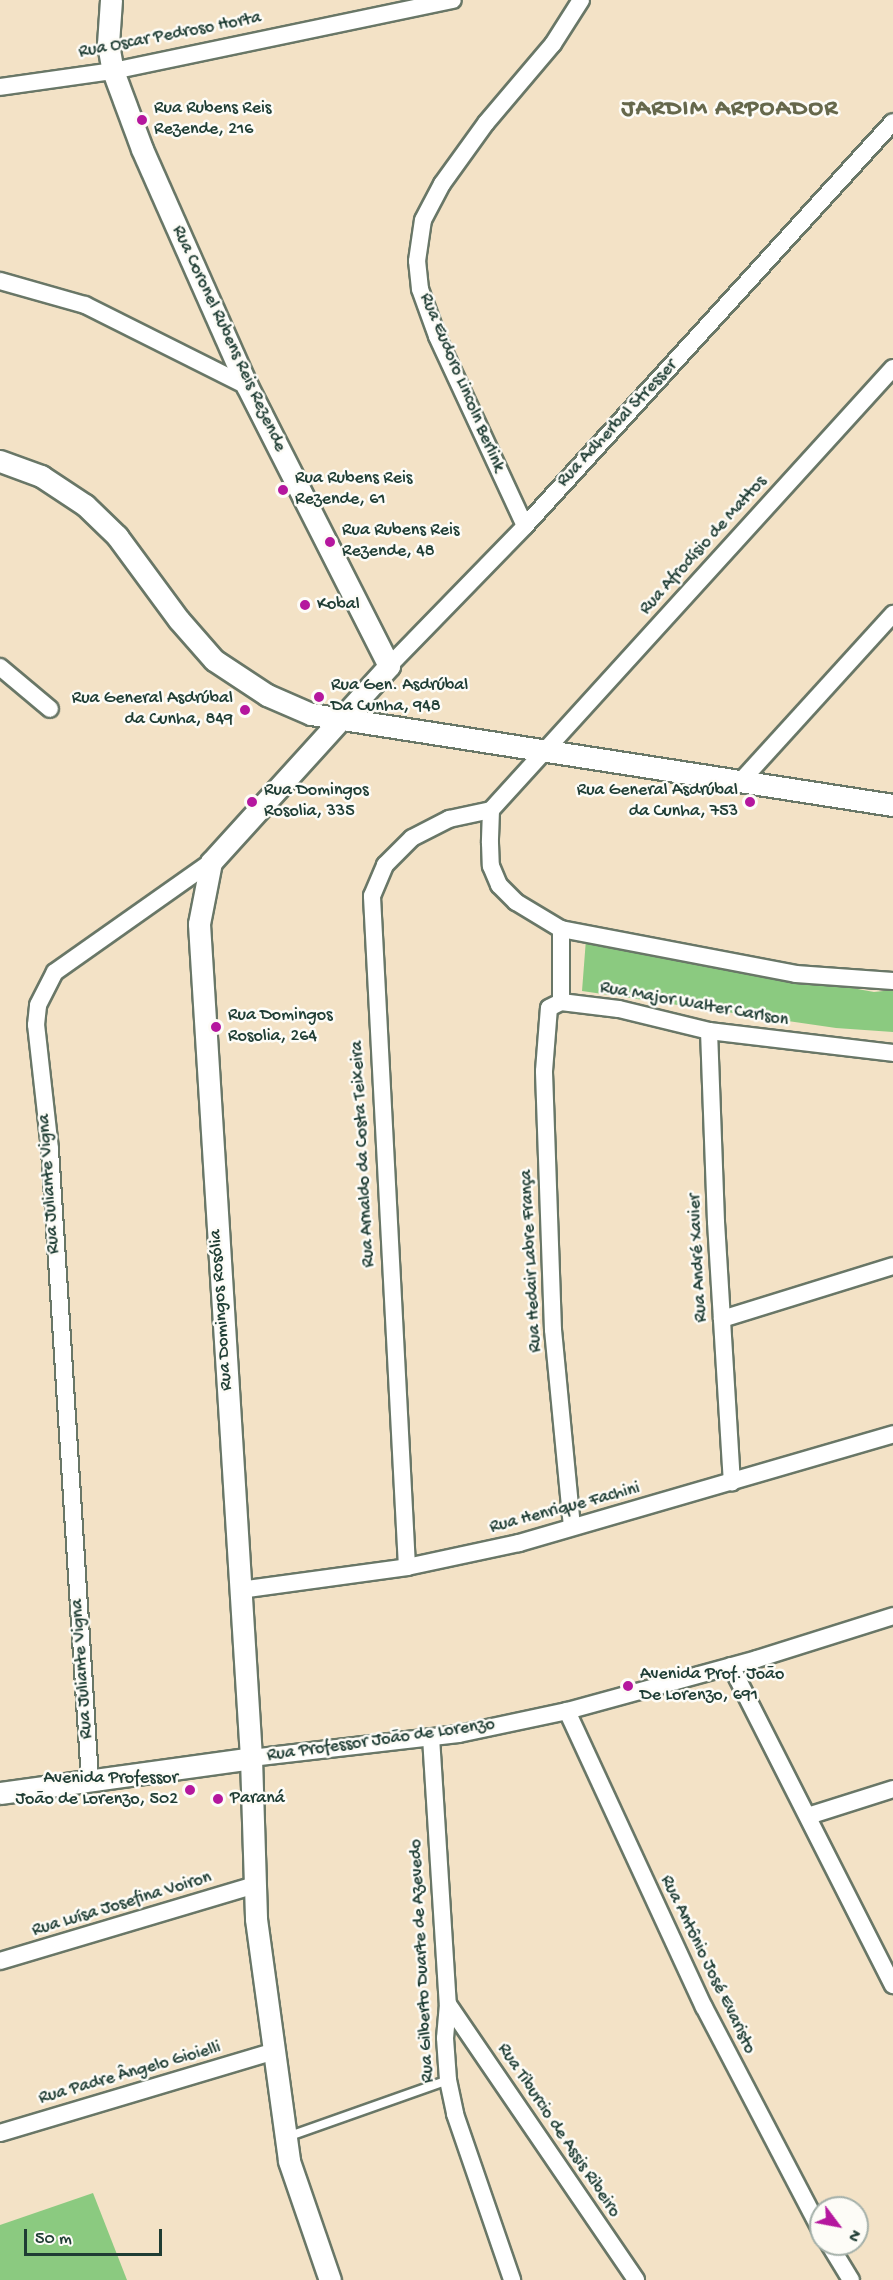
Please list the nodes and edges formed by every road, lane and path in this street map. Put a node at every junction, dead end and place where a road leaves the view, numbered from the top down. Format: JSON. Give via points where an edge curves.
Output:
{"nodes":[{"id":1,"x":111,"y":0,"type":"edge"},
{"id":2,"x":453,"y":0,"type":"edge"},
{"id":3,"x":581,"y":0,"type":"edge"},
{"id":4,"x":112,"y":71,"type":"junction"},
{"id":5,"x":0,"y":87,"type":"edge"},
{"id":6,"x":893,"y":122,"type":"edge"},
{"id":7,"x":0,"y":281,"type":"edge"},
{"id":8,"x":893,"y":368,"type":"edge"},
{"id":9,"x":247,"y":386,"type":"junction"},
{"id":10,"x":0,"y":461,"type":"edge"},
{"id":11,"x":525,"y":526,"type":"junction"},
{"id":12,"x":893,"y":614,"type":"edge"},
{"id":13,"x":389,"y":666,"type":"junction"},
{"id":14,"x":0,"y":667,"type":"edge"},
{"id":15,"x":50,"y":709,"type":"dead end"},
{"id":16,"x":337,"y":720,"type":"junction"},
{"id":17,"x":544,"y":750,"type":"junction"},
{"id":18,"x":741,"y":781,"type":"junction"},
{"id":19,"x":893,"y":805,"type":"edge"},
{"id":20,"x":491,"y":810,"type":"junction"},
{"id":21,"x":211,"y":862,"type":"junction"},
{"id":22,"x":561,"y":929,"type":"junction"},
{"id":23,"x":893,"y":981,"type":"edge"},
{"id":24,"x":561,"y":1002,"type":"junction"},
{"id":25,"x":709,"y":1031,"type":"junction"},
{"id":26,"x":893,"y":1053,"type":"edge"},
{"id":27,"x":893,"y":1266,"type":"edge"},
{"id":28,"x":722,"y":1319,"type":"junction"},
{"id":29,"x":893,"y":1434,"type":"edge"},
{"id":30,"x":732,"y":1483,"type":"junction"},
{"id":31,"x":572,"y":1527,"type":"junction"},
{"id":32,"x":407,"y":1567,"type":"junction"},
{"id":33,"x":240,"y":1590,"type":"junction"},
{"id":34,"x":893,"y":1616,"type":"edge"},
{"id":35,"x":731,"y":1666,"type":"junction"},
{"id":36,"x":567,"y":1711,"type":"junction"},
{"id":37,"x":431,"y":1737,"type":"junction"},
{"id":38,"x":251,"y":1758,"type":"junction"},
{"id":39,"x":90,"y":1780,"type":"junction"},
{"id":40,"x":893,"y":1789,"type":"edge"},
{"id":41,"x":0,"y":1792,"type":"edge"},
{"id":42,"x":808,"y":1816,"type":"junction"},
{"id":43,"x":255,"y":1885,"type":"junction"},
{"id":44,"x":887,"y":1956,"type":"edge"},
{"id":45,"x":0,"y":1961,"type":"edge"},
{"id":46,"x":893,"y":1985,"type":"edge"},
{"id":47,"x":448,"y":2004,"type":"junction"},
{"id":48,"x":271,"y":2052,"type":"junction"},
{"id":49,"x":448,"y":2080,"type":"junction"},
{"id":50,"x":0,"y":2133,"type":"edge"},
{"id":51,"x":285,"y":2137,"type":"junction"},
{"id":52,"x":809,"y":2208,"type":"edge"},
{"id":53,"x":836,"y":2256,"type":"edge"},
{"id":54,"x":330,"y":2280,"type":"edge"},
{"id":55,"x":512,"y":2280,"type":"edge"},
{"id":56,"x":636,"y":2280,"type":"edge"},
{"id":57,"x":851,"y":2280,"type":"edge"}],
"edges":[{"from":1,"to":4,"type":"street","via":[[108,44]]},
{"from":2,"to":4,"type":"street","name":"Rua Oscar Pedroso Horta"},
{"from":3,"to":11,"type":"street","name":"Rua Eudoro Lincoln Berlink","via":[[553,44],[486,123],[442,184],[423,220],[417,261],[420,289],[437,336]]},
{"from":4,"to":5,"type":"street","name":"Rua Oscar Pedroso Horta"},
{"from":4,"to":9,"type":"street","name":"Rua Coronel Rubens Reis Rezende","via":[[142,149]]},
{"from":6,"to":11,"type":"street","name":"Rua Adherbal Stresser"},
{"from":7,"to":9,"type":"street","via":[[85,305]]},
{"from":8,"to":17,"type":"street","name":"Rua Afrodísio de Mattos"},
{"from":9,"to":13,"type":"street","name":"Rua Coronel Rubens Reis Rezende"},
{"from":10,"to":16,"type":"street","via":[[42,476],[85,505],[117,536],[214,660],[267,695],[311,714]]},
{"from":11,"to":13,"type":"street","name":"Rua Adherbal Stresser"},
{"from":12,"to":18,"type":"street"},
{"from":13,"to":16,"type":"street","name":"Rua Adherbal Stresser"},
{"from":14,"to":15,"type":"street"},
{"from":16,"to":17,"type":"street"},
{"from":16,"to":21,"type":"street","name":"Rua Juliante Vigna"},
{"from":17,"to":18,"type":"street"},
{"from":17,"to":20,"type":"street"},
{"from":18,"to":19,"type":"street"},
{"from":20,"to":22,"type":"street","via":[[491,866],[500,885],[516,902]]},
{"from":20,"to":32,"type":"street","name":"Rua Arnaldo da Costa Teixeira","via":[[449,819],[412,838],[385,865],[372,896]]},
{"from":21,"to":33,"type":"street","name":"Rua Domingos Rosólia","via":[[199,924],[199,952]]},
{"from":21,"to":39,"type":"street","name":"Rua Juliante Vigna","via":[[55,972],[38,1005],[36,1025],[50,1149]]},
{"from":22,"to":23,"type":"street","via":[[796,974]]},
{"from":22,"to":24,"type":"street"},
{"from":24,"to":25,"type":"street","name":"Rua Major Walter Carlson","via":[[619,1009]]},
{"from":24,"to":31,"type":"street","name":"Rua Hedair Labre França","via":[[547,1013],[544,1071],[553,1330]]},
{"from":25,"to":26,"type":"street","name":"Rua Major Walter Carlson"},
{"from":25,"to":28,"type":"street","name":"Rua André Xavier"},
{"from":27,"to":28,"type":"street"},
{"from":28,"to":30,"type":"street","name":"Rua André Xavier"},
{"from":29,"to":30,"type":"street","name":"Rua Henrique Fachini"},
{"from":30,"to":31,"type":"street","name":"Rua Henrique Fachini"},
{"from":31,"to":32,"type":"street","name":"Rua Henrique Fachini","via":[[519,1543]]},
{"from":32,"to":33,"type":"street","name":"Rua Henrique Fachini"},
{"from":33,"to":38,"type":"street","name":"Rua Domingos Rosólia"},
{"from":34,"to":35,"type":"street","name":"Rua Professor João de Lorenzo"},
{"from":35,"to":36,"type":"street","name":"Rua Professor João de Lorenzo"},
{"from":35,"to":42,"type":"street"},
{"from":36,"to":37,"type":"street","name":"Rua Professor João de Lorenzo"},
{"from":36,"to":52,"type":"street","name":"Rua Antônio José Evaristo","via":[[704,2007]]},
{"from":37,"to":38,"type":"street","name":"Rua Professor João de Lorenzo"},
{"from":37,"to":47,"type":"street","name":"Rua Gilberto Duarte de Azevedo"},
{"from":38,"to":39,"type":"street","name":"Rua Professor João de Lorenzo"},
{"from":38,"to":43,"type":"street","name":"Rua Domingos Rosólia"},
{"from":39,"to":41,"type":"street","name":"Rua Professor João de Lorenzo"},
{"from":40,"to":42,"type":"street"},
{"from":42,"to":44,"type":"street"},
{"from":43,"to":45,"type":"street","name":"Rua Luísa Josefina Voiron"},
{"from":43,"to":48,"type":"street","name":"Rua Domingos Rosólia"},
{"from":44,"to":46,"type":"street"},
{"from":47,"to":49,"type":"street","name":"Rua Gilberto Duarte de Azevedo"},
{"from":47,"to":56,"type":"street","name":"Rua Tiburcio de Assis Ribeiro"},
{"from":48,"to":50,"type":"street","name":"Rua Padre Ângelo Gioielli"},
{"from":48,"to":51,"type":"street","name":"Rua Domingos Rosólia"},
{"from":49,"to":51,"type":"lane"},
{"from":49,"to":55,"type":"street","name":"Rua Gilberto Duarte de Azevedo","via":[[455,2114]]},
{"from":51,"to":54,"type":"street","name":"Rua Domingos Rosólia","via":[[289,2161]]},
{"from":53,"to":57,"type":"street"}]}
